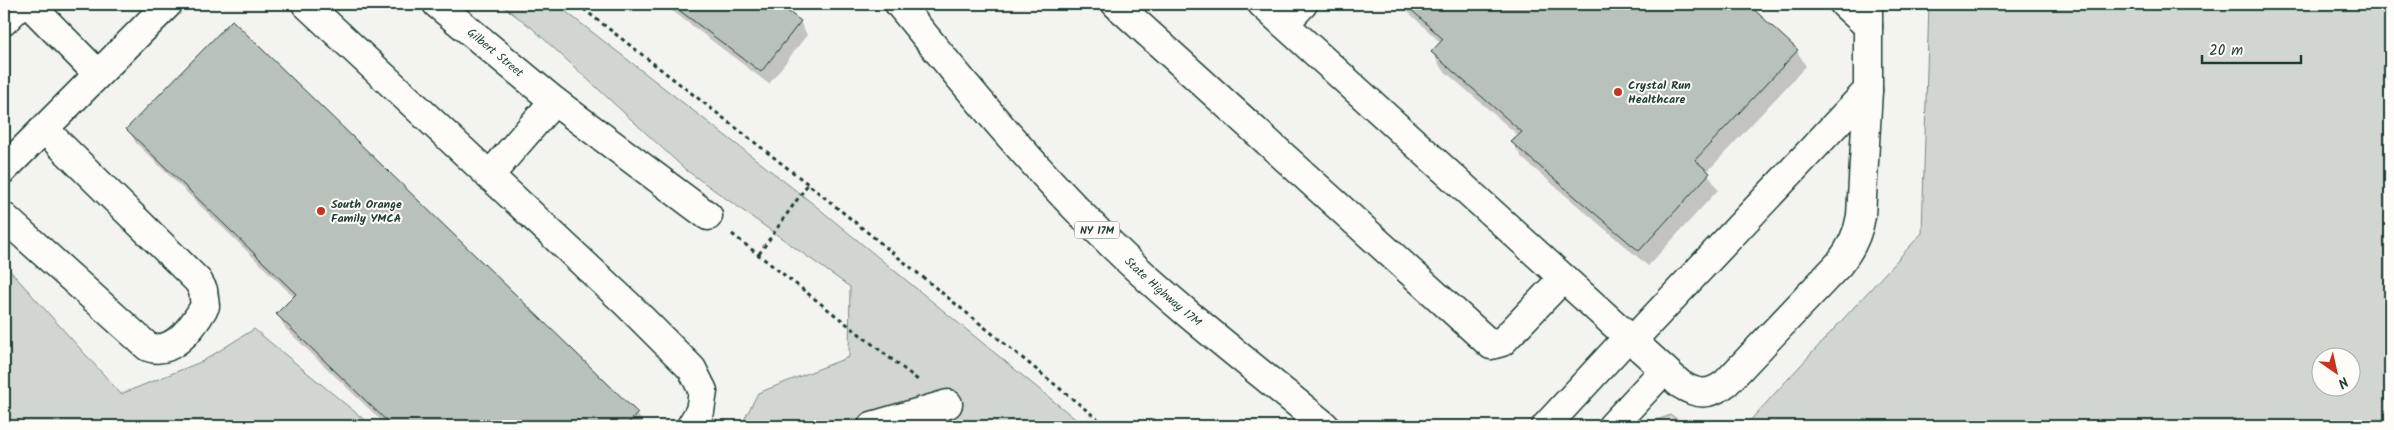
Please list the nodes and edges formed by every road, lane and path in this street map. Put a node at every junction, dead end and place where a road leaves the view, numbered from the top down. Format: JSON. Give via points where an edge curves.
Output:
{"nodes":[{"id":1,"x":21,"y":4,"type":"edge"},
{"id":2,"x":29,"y":4,"type":"edge"},
{"id":3,"x":168,"y":4,"type":"edge"},
{"id":4,"x":306,"y":4,"type":"edge"},
{"id":5,"x":437,"y":4,"type":"edge"},
{"id":6,"x":576,"y":4,"type":"edge"},
{"id":7,"x":898,"y":4,"type":"edge"},
{"id":8,"x":1116,"y":4,"type":"edge"},
{"id":9,"x":1262,"y":4,"type":"edge"},
{"id":10,"x":1303,"y":4,"type":"edge"},
{"id":11,"x":1844,"y":4,"type":"edge"},
{"id":12,"x":1868,"y":15,"type":"edge"},
{"id":13,"x":4,"y":21,"type":"edge"},
{"id":14,"x":1284,"y":24,"type":"junction"},
{"id":15,"x":98,"y":74,"type":"junction"},
{"id":16,"x":1868,"y":90,"type":"junction"},
{"id":17,"x":554,"y":101,"type":"junction"},
{"id":18,"x":44,"y":128,"type":"junction"},
{"id":19,"x":4,"y":169,"type":"edge"},
{"id":20,"x":489,"y":176,"type":"junction"},
{"id":21,"x":808,"y":184,"type":"junction"},
{"id":22,"x":708,"y":216,"type":"joint"},
{"id":23,"x":4,"y":217,"type":"edge"},
{"id":24,"x":759,"y":254,"type":"junction"},
{"id":25,"x":1563,"y":278,"type":"junction"},
{"id":26,"x":1630,"y":339,"type":"junction"},
{"id":27,"x":1664,"y":370,"type":"junction"},
{"id":28,"x":948,"y":404,"type":"joint"},
{"id":29,"x":691,"y":426,"type":"edge"},
{"id":30,"x":872,"y":426,"type":"edge"},
{"id":31,"x":1106,"y":426,"type":"edge"},
{"id":32,"x":1325,"y":426,"type":"edge"},
{"id":33,"x":1546,"y":426,"type":"edge"},
{"id":34,"x":1612,"y":426,"type":"edge"}],
"edges":[{"from":1,"to":13,"type":"main road"},
{"from":2,"to":15,"type":"main road"},
{"from":3,"to":15,"type":"main road"},
{"from":4,"to":20,"type":"main road"},
{"from":5,"to":17,"type":"main road","name":"Gilbert Street"},
{"from":6,"to":21,"type":"path"},
{"from":7,"to":32,"type":"main road","name":"State Highway 17M","number":"NY 17M","via":[[970,91],[1111,245]]},
{"from":8,"to":25,"type":"main road","via":[[1491,345],[1502,342]]},
{"from":9,"to":14,"type":"main road"},
{"from":10,"to":14,"type":"main road"},
{"from":11,"to":12,"type":"main road"},
{"from":12,"to":16,"type":"main road"},
{"from":14,"to":25,"type":"main road"},
{"from":15,"to":18,"type":"main road"},
{"from":16,"to":26,"type":"main road"},
{"from":16,"to":27,"type":"main road","via":[[1861,216],[1852,248],[1716,391],[1705,394],[1692,392]]},
{"from":17,"to":20,"type":"main road"},
{"from":17,"to":22,"type":"main road","name":"Gilbert Street"},
{"from":18,"to":19,"type":"main road"},
{"from":18,"to":23,"type":"main road","via":[[198,281],[203,290],[204,306],[177,342],[155,349],[148,347]]},
{"from":20,"to":29,"type":"main road","via":[[692,369],[703,397],[700,411]]},
{"from":21,"to":24,"type":"path"},
{"from":21,"to":31,"type":"path"},
{"from":22,"to":24,"type":"path"},
{"from":24,"to":28,"type":"path"},
{"from":25,"to":26,"type":"main road"},
{"from":26,"to":27,"type":"main road"},
{"from":26,"to":33,"type":"main road"},
{"from":27,"to":34,"type":"main road"},
{"from":28,"to":30,"type":"main road"}]}
